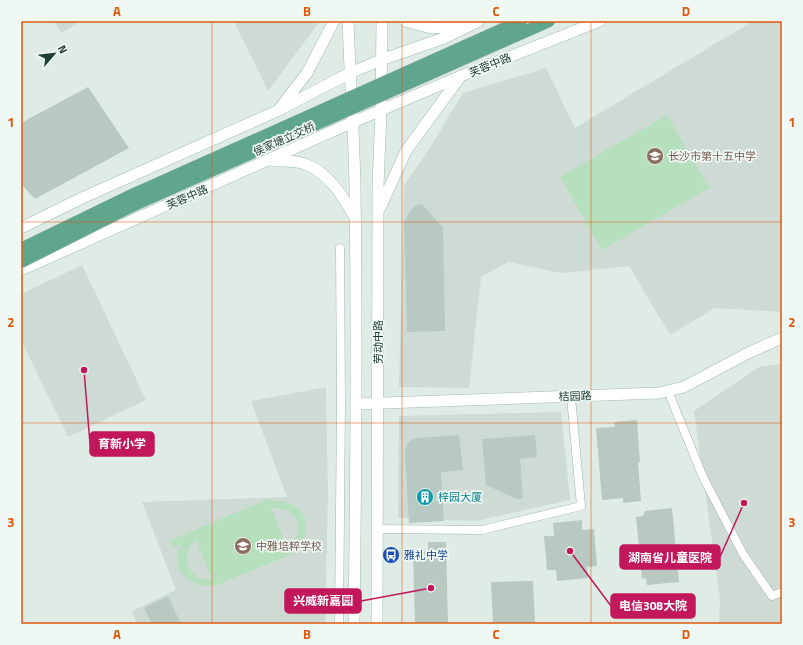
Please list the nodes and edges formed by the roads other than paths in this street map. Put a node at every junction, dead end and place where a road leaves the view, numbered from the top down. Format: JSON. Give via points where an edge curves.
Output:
{"nodes":[{"id":1,"x":334,"y":21,"type":"edge"},
{"id":2,"x":348,"y":21,"type":"edge"},
{"id":3,"x":382,"y":21,"type":"edge"},
{"id":4,"x":405,"y":21,"type":"edge"},
{"id":5,"x":479,"y":21,"type":"edge"},
{"id":6,"x":521,"y":21,"type":"edge"},
{"id":7,"x":548,"y":21,"type":"edge"},
{"id":8,"x":600,"y":21,"type":"edge"},
{"id":9,"x":466,"y":27,"type":"junction"},
{"id":10,"x":381,"y":60,"type":"junction"},
{"id":11,"x":350,"y":73,"type":"junction"},
{"id":12,"x":461,"y":76,"type":"junction"},
{"id":13,"x":382,"y":110,"type":"junction"},
{"id":14,"x":277,"y":111,"type":"junction"},
{"id":15,"x":353,"y":122,"type":"junction"},
{"id":16,"x":269,"y":161,"type":"junction"},
{"id":17,"x":378,"y":213,"type":"junction"},
{"id":18,"x":355,"y":217,"type":"junction"},
{"id":19,"x":21,"y":228,"type":"edge"},
{"id":20,"x":340,"y":248,"type":"dead end"},
{"id":21,"x":21,"y":249,"type":"edge"},
{"id":22,"x":21,"y":262,"type":"edge"},
{"id":23,"x":21,"y":270,"type":"edge"},
{"id":24,"x":782,"y":338,"type":"edge"},
{"id":25,"x":668,"y":391,"type":"junction"},
{"id":26,"x":571,"y":397,"type":"junction"},
{"id":27,"x":356,"y":404,"type":"junction"},
{"id":28,"x":378,"y":404,"type":"junction"},
{"id":29,"x":378,"y":529,"type":"junction"},
{"id":30,"x":782,"y":592,"type":"edge"},
{"id":31,"x":340,"y":624,"type":"edge"},
{"id":32,"x":354,"y":624,"type":"edge"},
{"id":33,"x":377,"y":624,"type":"edge"}],
"edges":[{"from":1,"to":14,"type":"main road","via":[[307,73]]},
{"from":2,"to":11,"type":"main road","name":"劳动中路"},
{"from":3,"to":10,"type":"main road","name":"劳动中路"},
{"from":4,"to":9,"type":"main road","via":[[431,28]]},
{"from":5,"to":9,"type":"main road"},
{"from":6,"to":21,"type":"main road","name":"侯家塘立交桥","bridge":true,"via":[[130,196]]},
{"from":7,"to":22,"type":"main road","name":"侯家塘立交桥","bridge":true,"via":[[134,205]]},
{"from":8,"to":12,"type":"main road","name":"芙蓉中路"},
{"from":9,"to":10,"type":"main road","via":[[444,38]]},
{"from":10,"to":11,"type":"main road"},
{"from":10,"to":13,"type":"main road","name":"劳动中路"},
{"from":11,"to":14,"type":"main road"},
{"from":11,"to":15,"type":"main road","name":"劳动中路"},
{"from":12,"to":13,"type":"main road","name":"芙蓉中路"},
{"from":12,"to":17,"type":"main road","via":[[406,151]]},
{"from":13,"to":15,"type":"main road","name":"芙蓉中路"},
{"from":13,"to":17,"type":"main road","name":"劳动中路"},
{"from":14,"to":19,"type":"main road"},
{"from":15,"to":16,"type":"main road","name":"芙蓉中路"},
{"from":15,"to":18,"type":"main road","name":"劳动中路"},
{"from":16,"to":18,"type":"main road","via":[[306,164],[326,176],[341,192]]},
{"from":16,"to":23,"type":"main road","name":"芙蓉中路"},
{"from":17,"to":28,"type":"main road","name":"劳动中路"},
{"from":18,"to":27,"type":"main road","name":"劳动中路"},
{"from":20,"to":31,"type":"street"},
{"from":24,"to":25,"type":"main road","name":"桔园路","via":[[684,387]]},
{"from":25,"to":26,"type":"main road","name":"桔园路","via":[[659,394]]},
{"from":25,"to":30,"type":"street","via":[[703,477],[743,554],[772,596]]},
{"from":26,"to":28,"type":"main road","name":"桔园路"},
{"from":26,"to":29,"type":"street","via":[[581,506],[482,530]]},
{"from":27,"to":28,"type":"main road","name":"桔园路"},
{"from":27,"to":32,"type":"main road","name":"劳动中路"},
{"from":28,"to":29,"type":"main road","name":"劳动中路"},
{"from":29,"to":33,"type":"main road","name":"劳动中路"}]}
